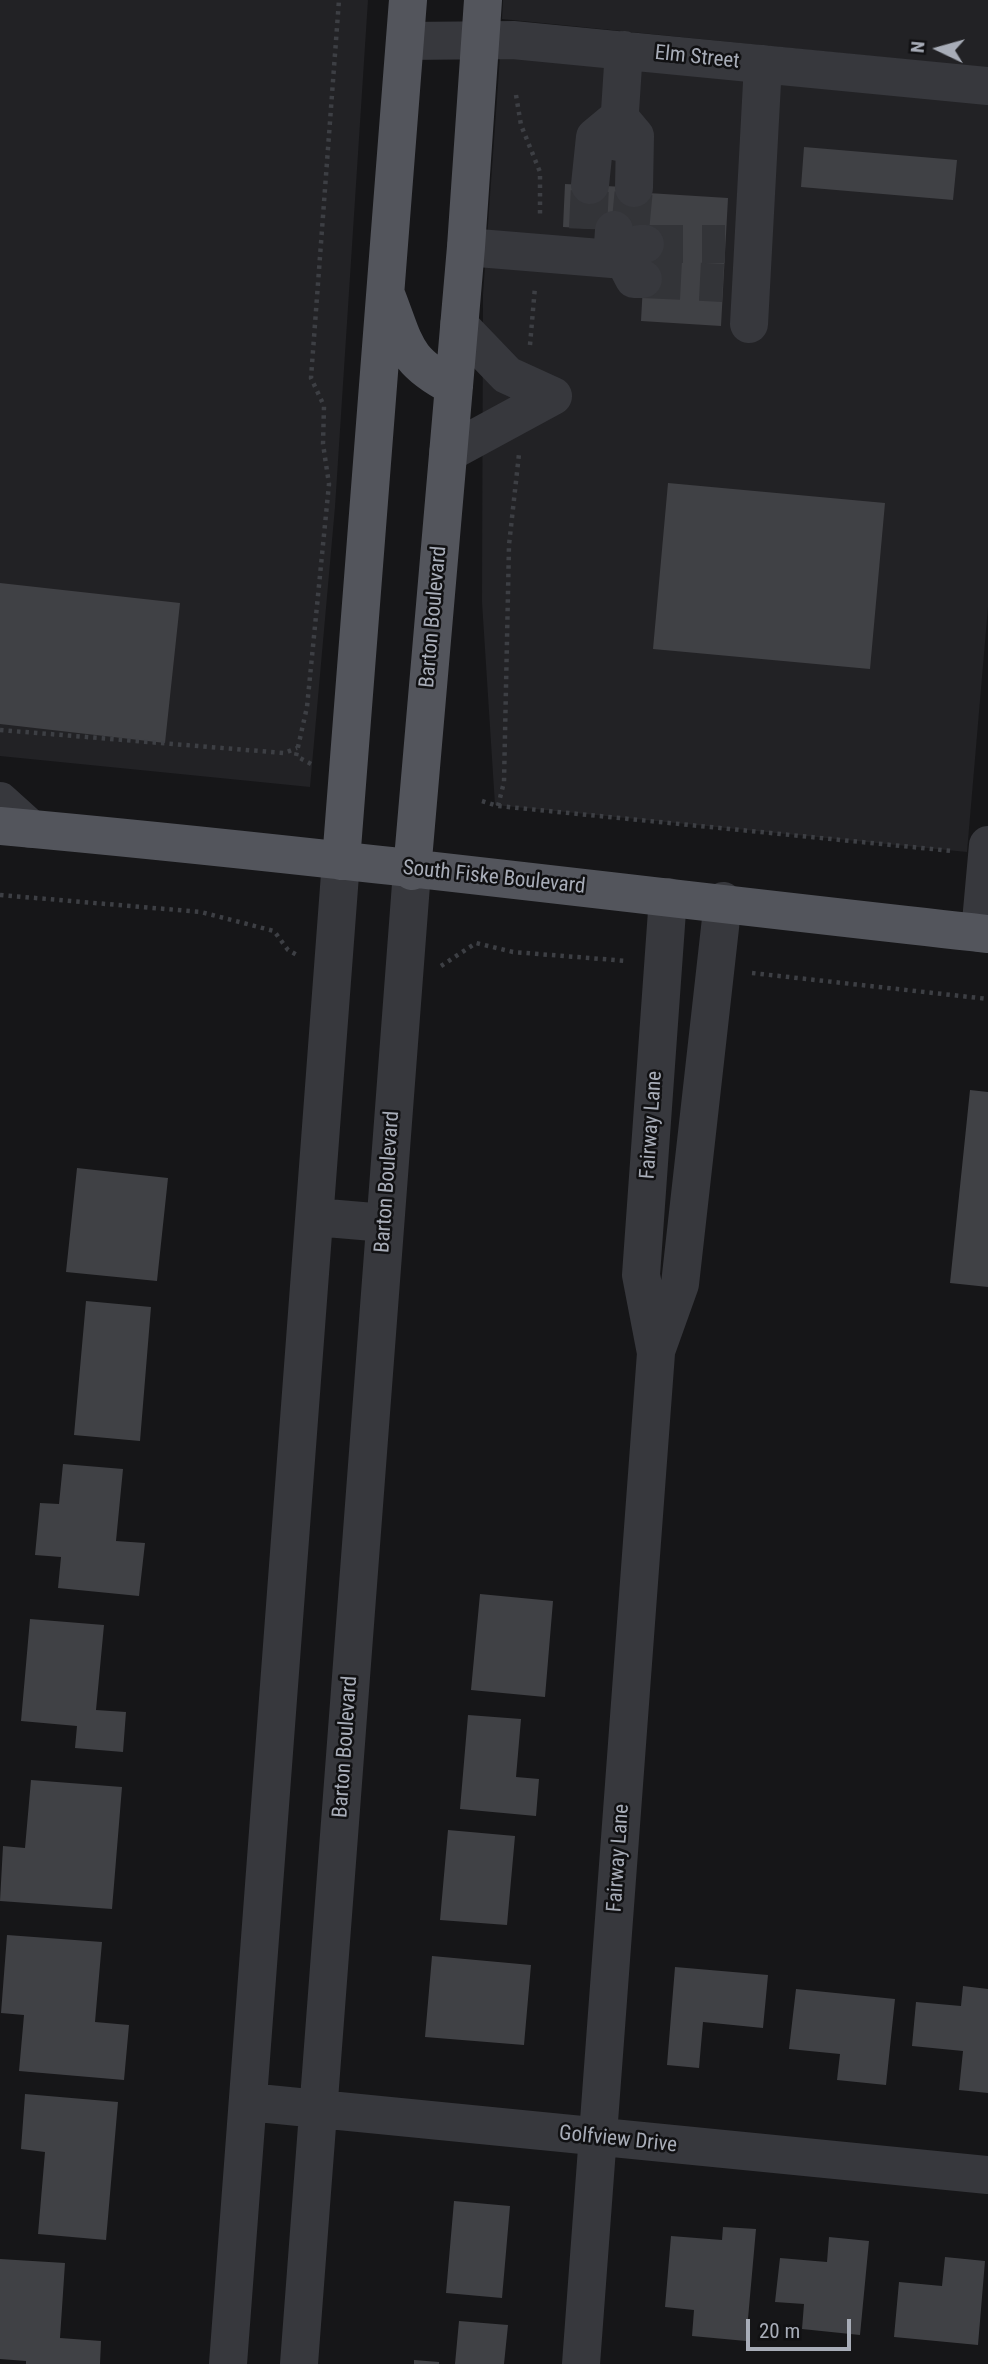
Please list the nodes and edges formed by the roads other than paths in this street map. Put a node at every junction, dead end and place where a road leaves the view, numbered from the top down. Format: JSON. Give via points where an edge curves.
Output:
{"nodes":[{"id":1,"x":408,"y":0,"type":"edge"},
{"id":2,"x":483,"y":0,"type":"edge"},
{"id":3,"x":481,"y":39,"type":"junction"},
{"id":4,"x":405,"y":41,"type":"junction"},
{"id":5,"x":624,"y":50,"type":"junction"},
{"id":6,"x":763,"y":64,"type":"junction"},
{"id":7,"x":988,"y":86,"type":"edge"},
{"id":8,"x":613,"y":186,"type":"tunnel mouth"},
{"id":9,"x":466,"y":247,"type":"junction"},
{"id":10,"x":624,"y":249,"type":"tunnel mouth"},
{"id":11,"x":384,"y":288,"type":"junction"},
{"id":12,"x":749,"y":324,"type":"dead end"},
{"id":13,"x":460,"y":325,"type":"junction"},
{"id":14,"x":454,"y":387,"type":"junction"},
{"id":15,"x":448,"y":453,"type":"junction"},
{"id":16,"x":0,"y":801,"type":"edge"},
{"id":17,"x":16,"y":828,"type":"edge"},
{"id":18,"x":971,"y":848,"type":"edge"},
{"id":19,"x":341,"y":861,"type":"junction"},
{"id":20,"x":412,"y":871,"type":"junction"},
{"id":21,"x":668,"y":897,"type":"junction"},
{"id":22,"x":723,"y":901,"type":"junction"},
{"id":23,"x":984,"y":933,"type":"edge"},
{"id":24,"x":315,"y":1217,"type":"junction"},
{"id":25,"x":385,"y":1223,"type":"junction"},
{"id":26,"x":656,"y":1353,"type":"junction"},
{"id":27,"x":247,"y":2102,"type":"junction"},
{"id":28,"x":318,"y":2110,"type":"junction"},
{"id":29,"x":599,"y":2138,"type":"junction"},
{"id":30,"x":988,"y":2175,"type":"edge"},
{"id":31,"x":228,"y":2364,"type":"edge"},
{"id":32,"x":299,"y":2364,"type":"edge"},
{"id":33,"x":581,"y":2364,"type":"edge"}],
"edges":[{"from":1,"to":4,"type":"main road"},
{"from":2,"to":3,"type":"main road","name":"Barton Boulevard"},
{"from":3,"to":4,"type":"street","name":"Elm Street"},
{"from":3,"to":5,"type":"street","name":"Elm Street"},
{"from":3,"to":9,"type":"main road","name":"Barton Boulevard"},
{"from":4,"to":11,"type":"main road"},
{"from":5,"to":6,"type":"street","name":"Elm Street"},
{"from":5,"to":8,"type":"street","via":[[619,117],[595,137]]},
{"from":6,"to":7,"type":"street","name":"Elm Street"},
{"from":6,"to":12,"type":"street","via":[[733,265]]},
{"from":9,"to":10,"type":"street","via":[[537,253]]},
{"from":9,"to":13,"type":"main road","name":"Barton Boulevard"},
{"from":11,"to":14,"type":"main road","via":[[409,354],[425,372]]},
{"from":11,"to":19,"type":"main road"},
{"from":13,"to":14,"type":"main road","name":"Barton Boulevard"},
{"from":13,"to":15,"type":"street","via":[[526,397]]},
{"from":14,"to":15,"type":"main road","name":"Barton Boulevard"},
{"from":15,"to":20,"type":"main road","name":"Barton Boulevard"},
{"from":16,"to":17,"type":"street"},
{"from":17,"to":19,"type":"main road","name":"South Fiske Boulevard"},
{"from":18,"to":23,"type":"street"},
{"from":19,"to":20,"type":"main road","name":"South Fiske Boulevard"},
{"from":19,"to":24,"type":"street"},
{"from":20,"to":21,"type":"main road","name":"South Fiske Boulevard"},
{"from":20,"to":25,"type":"street","name":"Barton Boulevard"},
{"from":21,"to":22,"type":"main road","name":"South Fiske Boulevard"},
{"from":21,"to":26,"type":"street","name":"Fairway Lane","via":[[641,1275]]},
{"from":22,"to":23,"type":"main road","name":"South Fiske Boulevard"},
{"from":22,"to":26,"type":"street","name":"Fairway Lane","via":[[680,1284]]},
{"from":24,"to":25,"type":"street"},
{"from":24,"to":27,"type":"street"},
{"from":25,"to":28,"type":"street","name":"Barton Boulevard"},
{"from":26,"to":29,"type":"street","name":"Fairway Lane"},
{"from":27,"to":28,"type":"street","name":"Golfview Drive"},
{"from":27,"to":31,"type":"street"},
{"from":28,"to":29,"type":"street","name":"Golfview Drive"},
{"from":28,"to":32,"type":"street","name":"Barton Boulevard"},
{"from":29,"to":30,"type":"street","name":"Golfview Drive"},
{"from":29,"to":33,"type":"street","name":"Fairway Lane"}]}
